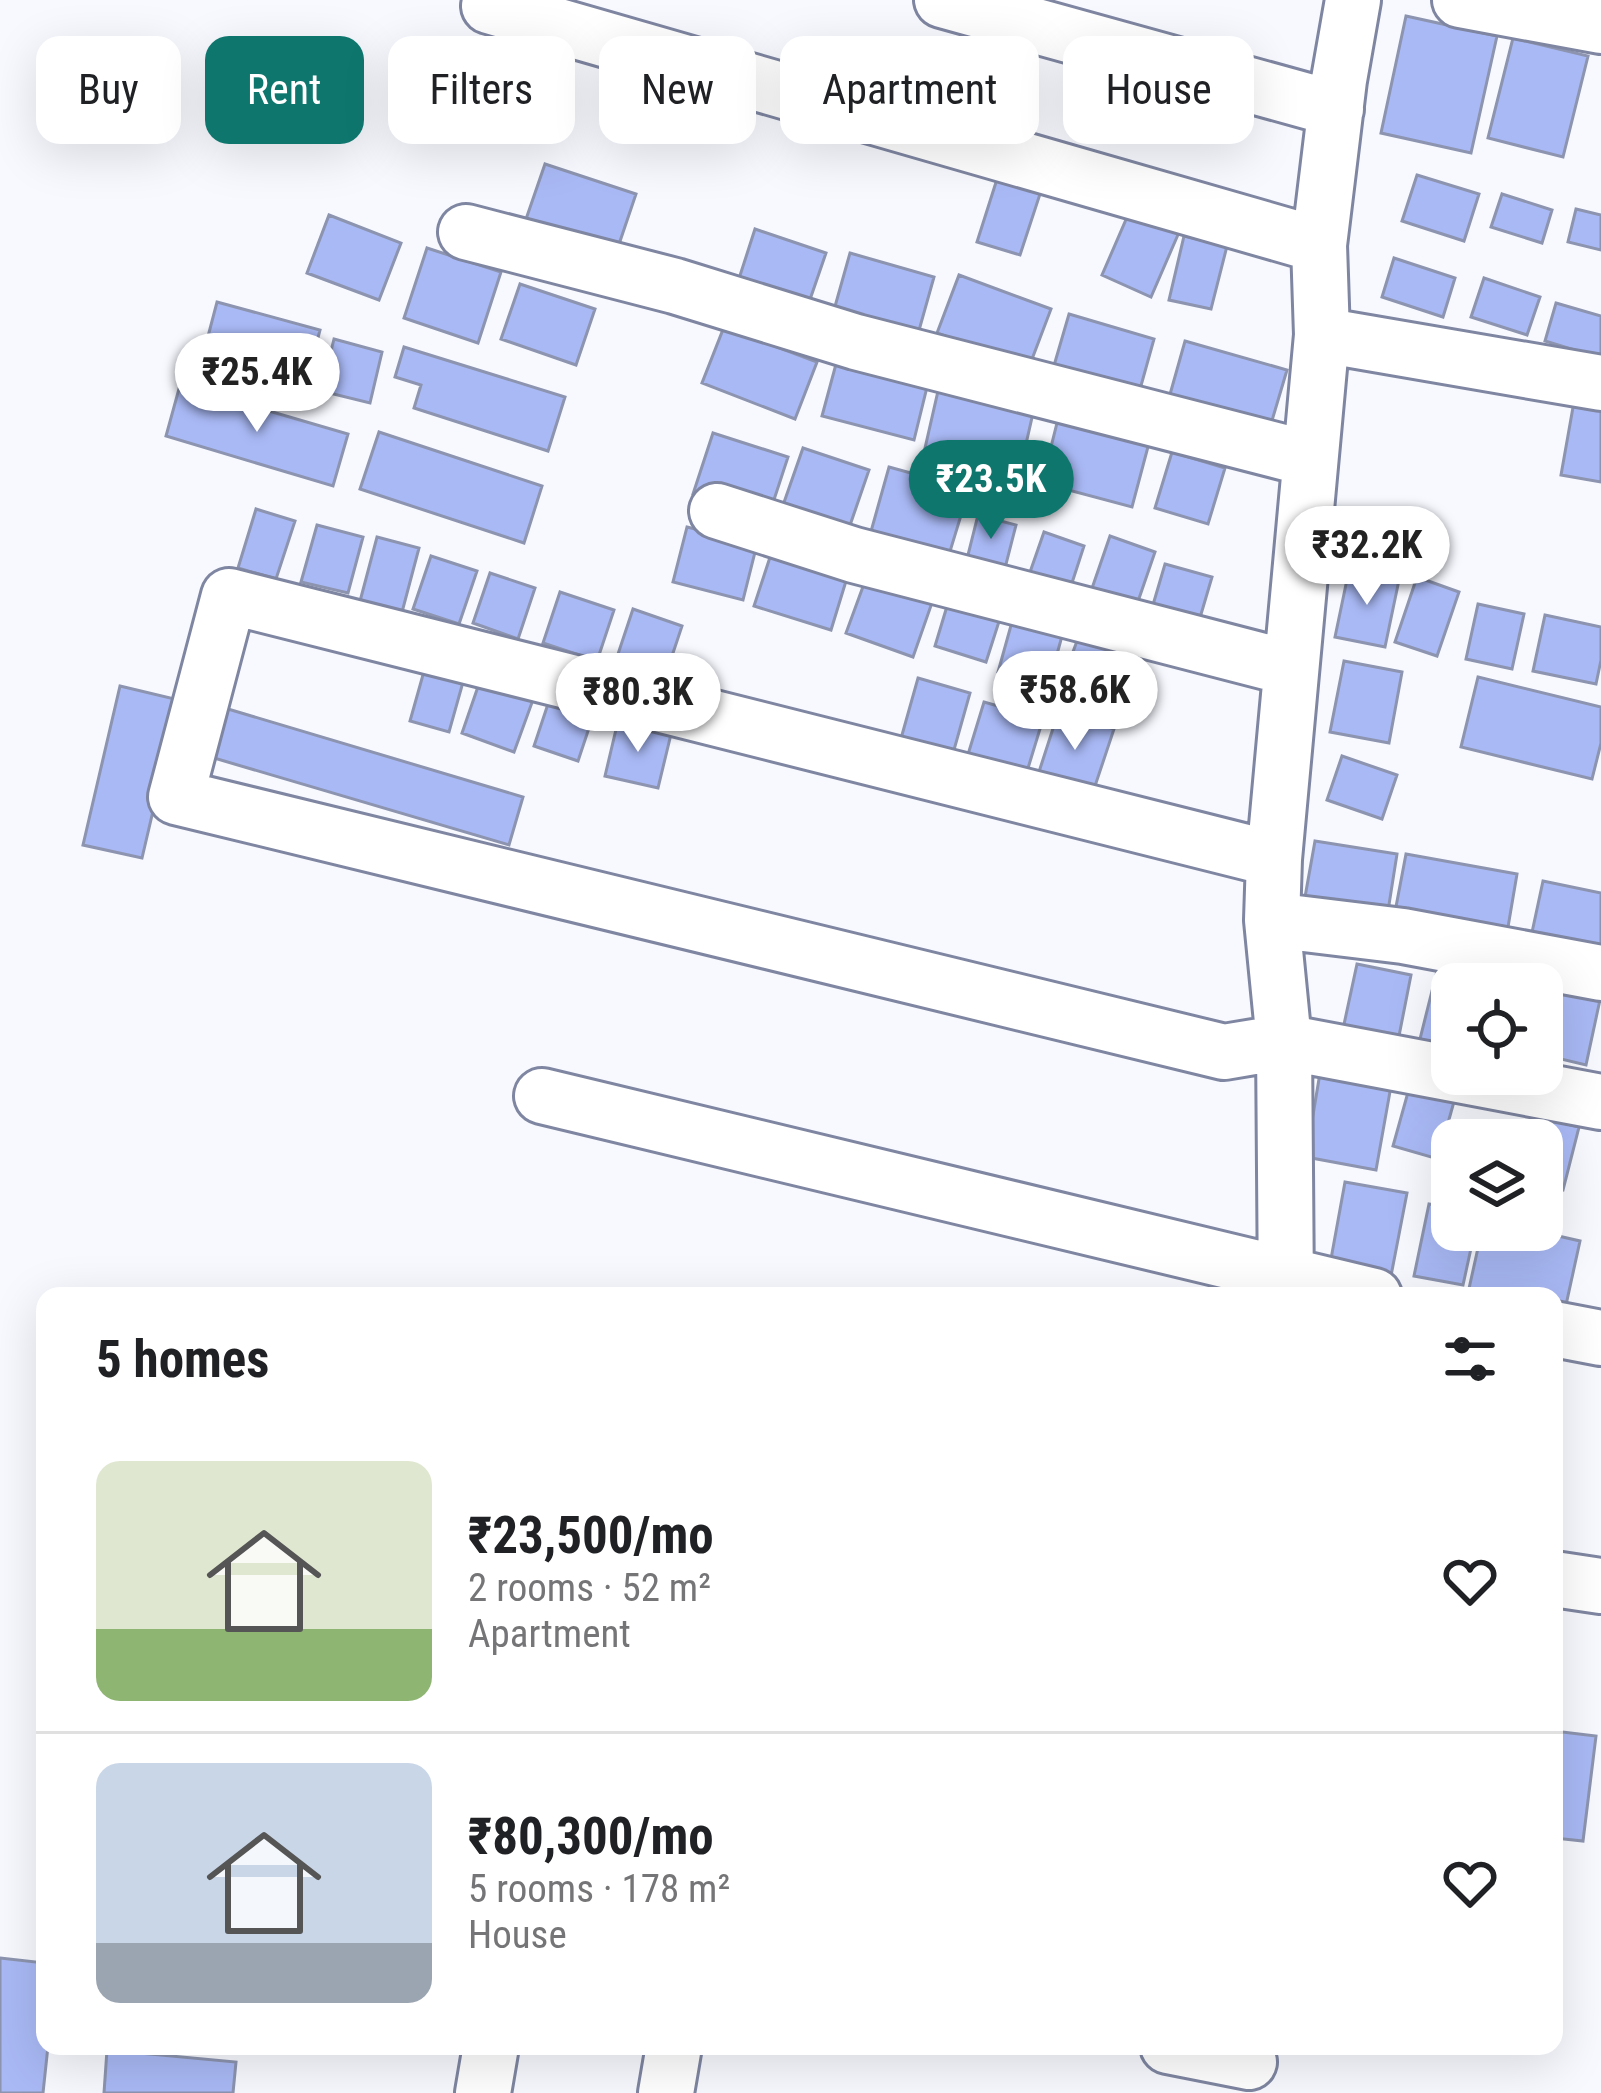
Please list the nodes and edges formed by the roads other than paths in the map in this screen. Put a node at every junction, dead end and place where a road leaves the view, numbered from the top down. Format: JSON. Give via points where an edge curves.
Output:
{"nodes":[{"id":1,"x":491,"y":0,"type":"edge"},
{"id":2,"x":942,"y":0,"type":"edge"},
{"id":3,"x":1353,"y":0,"type":"edge"},
{"id":4,"x":1460,"y":0,"type":"edge"},
{"id":5,"x":1601,"y":26,"type":"edge"},
{"id":6,"x":1336,"y":110,"type":"junction"},
{"id":7,"x":466,"y":232,"type":"dead end"},
{"id":8,"x":1319,"y":245,"type":"junction"},
{"id":9,"x":1322,"y":335,"type":"junction"},
{"id":10,"x":1601,"y":383,"type":"edge"},
{"id":11,"x":1310,"y":459,"type":"junction"},
{"id":12,"x":717,"y":512,"type":"dead end"},
{"id":13,"x":1290,"y":668,"type":"junction"},
{"id":14,"x":1274,"y":859,"type":"junction"},
{"id":15,"x":1272,"y":920,"type":"junction"},
{"id":16,"x":1601,"y":974,"type":"edge"},
{"id":17,"x":1284,"y":1042,"type":"junction"},
{"id":18,"x":542,"y":1096,"type":"dead end"},
{"id":19,"x":1601,"y":1102,"type":"edge"},
{"id":20,"x":1287,"y":1287,"type":"edge"},
{"id":21,"x":1563,"y":1331,"type":"edge"},
{"id":22,"x":1601,"y":1338,"type":"edge"},
{"id":23,"x":1563,"y":1580,"type":"edge"},
{"id":24,"x":1601,"y":1586,"type":"edge"},
{"id":25,"x":489,"y":2055,"type":"edge"},
{"id":26,"x":672,"y":2055,"type":"edge"},
{"id":27,"x":1203,"y":2055,"type":"edge"},
{"id":28,"x":1250,"y":2067,"type":"edge"},
{"id":29,"x":483,"y":2093,"type":"edge"},
{"id":30,"x":666,"y":2093,"type":"edge"}],
"edges":[{"from":1,"to":8,"type":"street","via":[[490,6]]},
{"from":2,"to":6,"type":"street"},
{"from":3,"to":6,"type":"street"},
{"from":4,"to":5,"type":"street"},
{"from":6,"to":8,"type":"street"},
{"from":7,"to":11,"type":"street"},
{"from":8,"to":9,"type":"street"},
{"from":9,"to":10,"type":"street"},
{"from":9,"to":11,"type":"street"},
{"from":11,"to":13,"type":"street"},
{"from":12,"to":13,"type":"street"},
{"from":13,"to":14,"type":"street"},
{"from":14,"to":15,"type":"street"},
{"from":14,"to":17,"type":"street","via":[[229,596],[176,797],[1224,1052]]},
{"from":15,"to":16,"type":"street"},
{"from":15,"to":17,"type":"street"},
{"from":17,"to":19,"type":"street"},
{"from":17,"to":20,"type":"street"},
{"from":18,"to":20,"type":"street","via":[[830,1163]]},
{"from":21,"to":22,"type":"street"},
{"from":23,"to":24,"type":"street"},
{"from":25,"to":29,"type":"street"},
{"from":26,"to":30,"type":"street"},
{"from":27,"to":28,"type":"street"}]}
